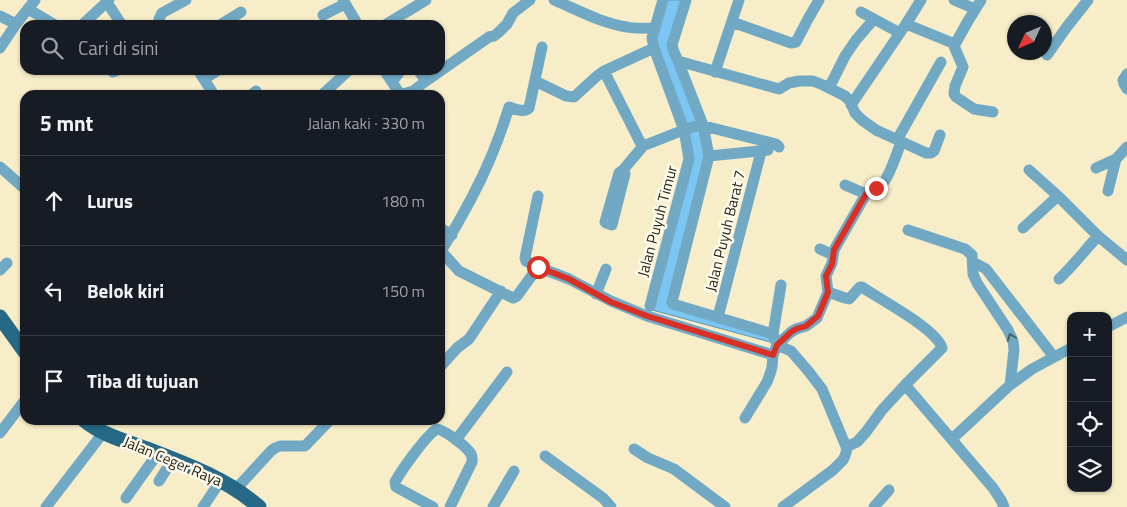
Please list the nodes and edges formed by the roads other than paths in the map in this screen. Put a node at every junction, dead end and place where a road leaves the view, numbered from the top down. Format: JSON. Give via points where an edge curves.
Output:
{"nodes":[{"id":1,"x":35,"y":0,"type":"edge"},
{"id":2,"x":186,"y":0,"type":"edge"},
{"id":3,"x":426,"y":0,"type":"edge"},
{"id":4,"x":530,"y":0,"type":"edge"},
{"id":5,"x":554,"y":0,"type":"edge"},
{"id":6,"x":663,"y":0,"type":"edge"},
{"id":7,"x":686,"y":0,"type":"edge"},
{"id":8,"x":739,"y":0,"type":"edge"},
{"id":9,"x":819,"y":0,"type":"edge"},
{"id":10,"x":921,"y":0,"type":"edge"},
{"id":11,"x":954,"y":0,"type":"edge"},
{"id":12,"x":1088,"y":0,"type":"edge"},
{"id":13,"x":344,"y":2,"type":"edge"},
{"id":14,"x":110,"y":4,"type":"edge"},
{"id":15,"x":978,"y":4,"type":"edge"},
{"id":16,"x":28,"y":9,"type":"junction"},
{"id":17,"x":241,"y":12,"type":"dead end"},
{"id":18,"x":862,"y":12,"type":"dead end"},
{"id":19,"x":324,"y":15,"type":"dead end"},
{"id":20,"x":0,"y":16,"type":"edge"},
{"id":21,"x":874,"y":19,"type":"junction"},
{"id":22,"x":47,"y":20,"type":"edge"},
{"id":23,"x":89,"y":20,"type":"edge"},
{"id":24,"x":119,"y":20,"type":"edge"},
{"id":25,"x":160,"y":20,"type":"edge"},
{"id":26,"x":228,"y":20,"type":"edge"},
{"id":27,"x":355,"y":20,"type":"edge"},
{"id":28,"x":393,"y":20,"type":"edge"},
{"id":29,"x":732,"y":22,"type":"junction"},
{"id":30,"x":16,"y":24,"type":"junction"},
{"id":31,"x":654,"y":28,"type":"junction"},
{"id":32,"x":903,"y":28,"type":"junction"},
{"id":33,"x":955,"y":44,"type":"junction"},
{"id":34,"x":0,"y":48,"type":"edge"},
{"id":35,"x":542,"y":48,"type":"dead end"},
{"id":36,"x":654,"y":48,"type":"junction"},
{"id":37,"x":1052,"y":48,"type":"edge"},
{"id":38,"x":678,"y":61,"type":"junction"},
{"id":39,"x":941,"y":62,"type":"dead end"},
{"id":40,"x":445,"y":68,"type":"edge"},
{"id":41,"x":604,"y":71,"type":"junction"},
{"id":42,"x":716,"y":72,"type":"junction"},
{"id":43,"x":1127,"y":74,"type":"edge"},
{"id":44,"x":202,"y":75,"type":"edge"},
{"id":45,"x":344,"y":75,"type":"edge"},
{"id":46,"x":387,"y":75,"type":"edge"},
{"id":47,"x":397,"y":75,"type":"edge"},
{"id":48,"x":422,"y":75,"type":"edge"},
{"id":49,"x":435,"y":75,"type":"edge"},
{"id":50,"x":426,"y":81,"type":"junction"},
{"id":51,"x":535,"y":81,"type":"junction"},
{"id":52,"x":392,"y":82,"type":"junction"},
{"id":53,"x":829,"y":88,"type":"junction"},
{"id":54,"x":1127,"y":88,"type":"edge"},
{"id":55,"x":211,"y":90,"type":"edge"},
{"id":56,"x":327,"y":90,"type":"edge"},
{"id":57,"x":397,"y":90,"type":"edge"},
{"id":58,"x":414,"y":90,"type":"edge"},
{"id":59,"x":851,"y":105,"type":"junction"},
{"id":60,"x":992,"y":112,"type":"dead end"},
{"id":61,"x":701,"y":125,"type":"junction"},
{"id":62,"x":685,"y":130,"type":"junction"},
{"id":63,"x":940,"y":135,"type":"dead end"},
{"id":64,"x":899,"y":141,"type":"junction"},
{"id":65,"x":644,"y":145,"type":"junction"},
{"id":66,"x":1127,"y":146,"type":"edge"},
{"id":67,"x":761,"y":152,"type":"junction"},
{"id":68,"x":709,"y":156,"type":"junction"},
{"id":69,"x":1116,"y":159,"type":"junction"},
{"id":70,"x":0,"y":166,"type":"edge"},
{"id":71,"x":1096,"y":168,"type":"dead end"},
{"id":72,"x":623,"y":170,"type":"dead end"},
{"id":73,"x":1029,"y":170,"type":"dead end"},
{"id":74,"x":20,"y":184,"type":"edge"},
{"id":75,"x":845,"y":184,"type":"dead end"},
{"id":76,"x":1108,"y":191,"type":"dead end"},
{"id":77,"x":866,"y":194,"type":"junction"},
{"id":78,"x":538,"y":196,"type":"dead end"},
{"id":79,"x":1058,"y":196,"type":"junction"},
{"id":80,"x":1023,"y":228,"type":"dead end"},
{"id":81,"x":908,"y":230,"type":"dead end"},
{"id":82,"x":445,"y":231,"type":"edge"},
{"id":83,"x":452,"y":235,"type":"junction"},
{"id":84,"x":1098,"y":236,"type":"junction"},
{"id":85,"x":445,"y":244,"type":"edge"},
{"id":86,"x":820,"y":249,"type":"dead end"},
{"id":87,"x":833,"y":255,"type":"junction"},
{"id":88,"x":445,"y":256,"type":"edge"},
{"id":89,"x":1127,"y":260,"type":"edge"},
{"id":90,"x":973,"y":262,"type":"junction"},
{"id":91,"x":538,"y":267,"type":"junction"},
{"id":92,"x":606,"y":269,"type":"dead end"},
{"id":93,"x":1059,"y":279,"type":"dead end"},
{"id":94,"x":781,"y":285,"type":"dead end"},
{"id":95,"x":501,"y":291,"type":"junction"},
{"id":96,"x":828,"y":292,"type":"junction"},
{"id":97,"x":596,"y":294,"type":"junction"},
{"id":98,"x":650,"y":306,"type":"dead end"},
{"id":99,"x":0,"y":317,"type":"edge"},
{"id":100,"x":718,"y":317,"type":"junction"},
{"id":101,"x":1127,"y":318,"type":"edge"},
{"id":102,"x":1112,"y":325,"type":"edge"},
{"id":103,"x":774,"y":344,"type":"junction"},
{"id":104,"x":20,"y":345,"type":"edge"},
{"id":105,"x":1067,"y":350,"type":"edge"},
{"id":106,"x":1054,"y":357,"type":"junction"},
{"id":107,"x":445,"y":361,"type":"edge"},
{"id":108,"x":506,"y":372,"type":"dead end"},
{"id":109,"x":906,"y":384,"type":"junction"},
{"id":110,"x":1010,"y":385,"type":"junction"},
{"id":111,"x":20,"y":407,"type":"edge"},
{"id":112,"x":745,"y":418,"type":"dead end"},
{"id":113,"x":91,"y":425,"type":"edge"},
{"id":114,"x":325,"y":425,"type":"edge"},
{"id":115,"x":0,"y":433,"type":"edge"},
{"id":116,"x":103,"y":433,"type":"junction"},
{"id":117,"x":952,"y":439,"type":"junction"},
{"id":118,"x":456,"y":440,"type":"junction"},
{"id":119,"x":846,"y":448,"type":"junction"},
{"id":120,"x":634,"y":449,"type":"dead end"},
{"id":121,"x":158,"y":453,"type":"junction"},
{"id":122,"x":545,"y":456,"type":"dead end"},
{"id":123,"x":173,"y":459,"type":"junction"},
{"id":124,"x":514,"y":471,"type":"dead end"},
{"id":125,"x":221,"y":480,"type":"junction"},
{"id":126,"x":160,"y":481,"type":"dead end"},
{"id":127,"x":236,"y":489,"type":"junction"},
{"id":128,"x":889,"y":490,"type":"dead end"},
{"id":129,"x":126,"y":498,"type":"dead end"},
{"id":130,"x":255,"y":506,"type":"edge"},
{"id":131,"x":784,"y":506,"type":"edge"},
{"id":132,"x":46,"y":507,"type":"edge"},
{"id":133,"x":203,"y":507,"type":"edge"},
{"id":134,"x":433,"y":507,"type":"edge"},
{"id":135,"x":450,"y":507,"type":"edge"},
{"id":136,"x":493,"y":507,"type":"edge"},
{"id":137,"x":612,"y":507,"type":"edge"},
{"id":138,"x":725,"y":507,"type":"edge"},
{"id":139,"x":874,"y":507,"type":"edge"},
{"id":140,"x":1004,"y":507,"type":"edge"}],
"edges":[{"from":1,"to":16,"type":"street"},
{"from":2,"to":25,"type":"street","via":[[162,13]]},
{"from":3,"to":28,"type":"street"},
{"from":4,"to":40,"type":"street","via":[[513,13],[499,32]]},
{"from":5,"to":31,"type":"street","via":[[628,28]]},
{"from":6,"to":31,"type":"street","name":"Jalan Puyuh Timur"},
{"from":7,"to":38,"type":"street","via":[[672,45]]},
{"from":8,"to":29,"type":"street"},
{"from":9,"to":29,"type":"street","via":[[796,42]]},
{"from":10,"to":32,"type":"street"},
{"from":11,"to":15,"type":"street"},
{"from":12,"to":37,"type":"street"},
{"from":13,"to":19,"type":"street"},
{"from":13,"to":27,"type":"street"},
{"from":14,"to":23,"type":"street"},
{"from":14,"to":24,"type":"street"},
{"from":15,"to":33,"type":"street"},
{"from":16,"to":22,"type":"street"},
{"from":16,"to":30,"type":"street"},
{"from":17,"to":26,"type":"street"},
{"from":18,"to":21,"type":"street"},
{"from":20,"to":30,"type":"street"},
{"from":21,"to":32,"type":"street"},
{"from":21,"to":53,"type":"street","via":[[845,56]]},
{"from":29,"to":42,"type":"street"},
{"from":30,"to":34,"type":"street"},
{"from":31,"to":36,"type":"street","name":"Jalan Puyuh Timur"},
{"from":32,"to":33,"type":"street"},
{"from":32,"to":59,"type":"street"},
{"from":33,"to":60,"type":"street","via":[[963,70],[954,94],[974,109]]},
{"from":35,"to":51,"type":"street"},
{"from":36,"to":41,"type":"street"},
{"from":36,"to":62,"type":"street","name":"Jalan Puyuh Timur"},
{"from":38,"to":42,"type":"street"},
{"from":38,"to":61,"type":"street"},
{"from":39,"to":64,"type":"street"},
{"from":41,"to":51,"type":"street","via":[[572,98]]},
{"from":41,"to":65,"type":"street"},
{"from":42,"to":53,"type":"street","via":[[779,90],[799,81],[813,81]]},
{"from":43,"to":54,"type":"street","via":[[1123,80]]},
{"from":44,"to":55,"type":"street"},
{"from":45,"to":56,"type":"street"},
{"from":46,"to":52,"type":"street"},
{"from":47,"to":52,"type":"street"},
{"from":48,"to":50,"type":"street"},
{"from":49,"to":50,"type":"street"},
{"from":50,"to":58,"type":"street"},
{"from":51,"to":83,"type":"street","via":[[528,109],[509,107],[496,148]]},
{"from":52,"to":57,"type":"street"},
{"from":53,"to":59,"type":"street","via":[[845,96]]},
{"from":59,"to":64,"type":"street","via":[[862,120]]},
{"from":61,"to":62,"type":"street"},
{"from":61,"to":67,"type":"street","via":[[779,146]]},
{"from":61,"to":68,"type":"street"},
{"from":62,"to":65,"type":"street"},
{"from":62,"to":98,"type":"street","name":"Jalan Puyuh Timur","via":[[689,159]]},
{"from":63,"to":64,"type":"street","via":[[931,153]]},
{"from":64,"to":77,"type":"street","via":[[886,179]]},
{"from":65,"to":72,"type":"street"},
{"from":66,"to":69,"type":"street"},
{"from":67,"to":68,"type":"street"},
{"from":67,"to":100,"type":"street","name":"Jalan Puyuh Barat 7"},
{"from":68,"to":100,"type":"street","via":[[672,302]]},
{"from":69,"to":71,"type":"street"},
{"from":69,"to":76,"type":"street"},
{"from":70,"to":74,"type":"street"},
{"from":73,"to":79,"type":"street"},
{"from":75,"to":77,"type":"street"},
{"from":77,"to":87,"type":"street"},
{"from":78,"to":91,"type":"street","via":[[525,258]]},
{"from":79,"to":80,"type":"street"},
{"from":79,"to":84,"type":"street"},
{"from":81,"to":90,"type":"street","via":[[965,249],[972,255]]},
{"from":82,"to":83,"type":"street"},
{"from":83,"to":85,"type":"street"},
{"from":84,"to":89,"type":"street"},
{"from":84,"to":93,"type":"street"},
{"from":86,"to":87,"type":"street"},
{"from":87,"to":96,"type":"street","via":[[826,276]]},
{"from":88,"to":95,"type":"street","via":[[459,271]]},
{"from":90,"to":106,"type":"street","via":[[986,269]]},
{"from":110,"to":90,"type":"street","one_way":true,"via":[[1013,341],[977,283]]},
{"from":91,"to":95,"type":"street","via":[[517,296],[513,298]]},
{"from":91,"to":97,"type":"street"},
{"from":92,"to":97,"type":"street"},
{"from":94,"to":103,"type":"street"},
{"from":95,"to":107,"type":"street","via":[[469,339]]},
{"from":96,"to":103,"type":"street","via":[[817,318]]},
{"from":96,"to":109,"type":"street","via":[[847,299],[862,288],[911,317],[941,344],[942,348]]},
{"from":97,"to":103,"type":"street","via":[[647,316]]},
{"from":99,"to":104,"type":"main road"},
{"from":100,"to":103,"type":"street"},
{"from":101,"to":102,"type":"street"},
{"from":103,"to":112,"type":"street","via":[[767,382]]},
{"from":103,"to":119,"type":"street","via":[[790,351],[822,389]]},
{"from":105,"to":106,"type":"street"},
{"from":106,"to":110,"type":"street"},
{"from":108,"to":118,"type":"street"},
{"from":109,"to":117,"type":"street"},
{"from":109,"to":119,"type":"street","via":[[857,442]]},
{"from":110,"to":117,"type":"street"},
{"from":111,"to":115,"type":"street"},
{"from":113,"to":116,"type":"main road","name":"Jalan Ceger Raya"},
{"from":114,"to":127,"type":"street","via":[[305,446],[280,446],[270,451]]},
{"from":116,"to":121,"type":"main road","name":"Jalan Ceger Raya"},
{"from":116,"to":132,"type":"street"},
{"from":117,"to":140,"type":"street","via":[[993,488]]},
{"from":118,"to":134,"type":"street","via":[[442,430],[434,431],[395,482],[396,487]]},
{"from":118,"to":135,"type":"street","via":[[470,454],[472,462]]},
{"from":119,"to":131,"type":"street","via":[[845,456],[833,470]]},
{"from":120,"to":138,"type":"street","via":[[674,469]]},
{"from":121,"to":123,"type":"main road","name":"Jalan Ceger Raya"},
{"from":121,"to":129,"type":"street"},
{"from":122,"to":137,"type":"street"},
{"from":123,"to":125,"type":"main road","name":"Jalan Ceger Raya"},
{"from":123,"to":126,"type":"street"},
{"from":124,"to":136,"type":"street"},
{"from":125,"to":127,"type":"main road","name":"Jalan Ceger Raya"},
{"from":125,"to":133,"type":"street"},
{"from":127,"to":130,"type":"main road","name":"Jalan Ceger Raya"},
{"from":128,"to":139,"type":"street"}]}
